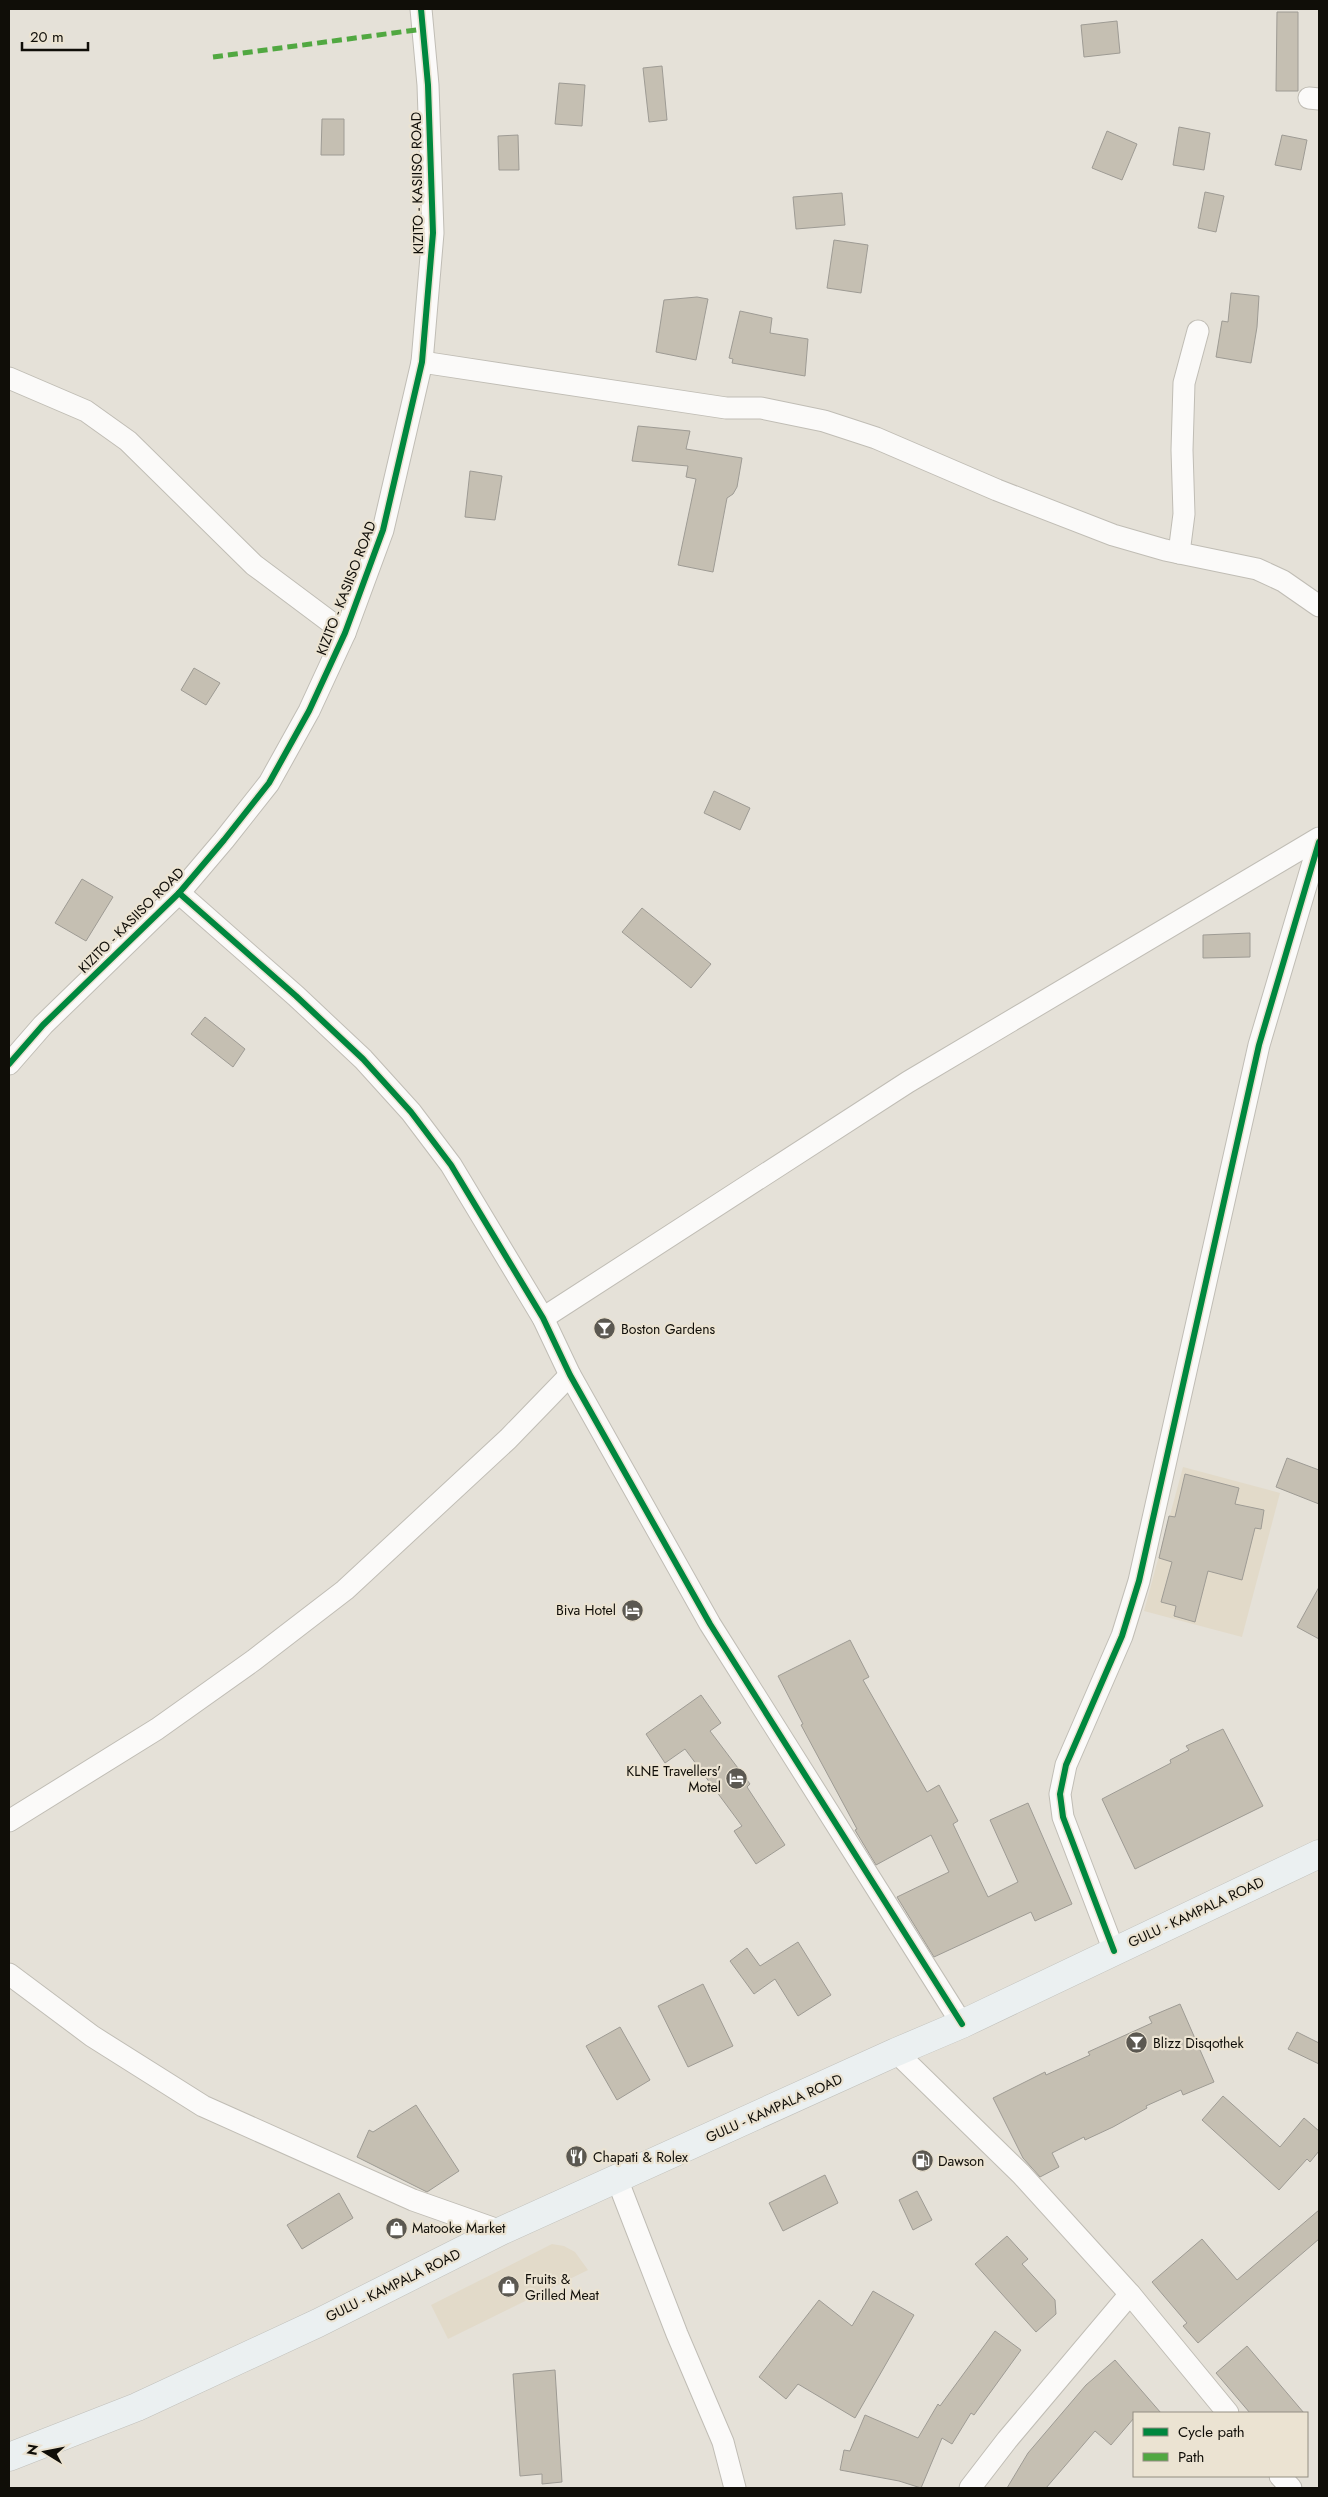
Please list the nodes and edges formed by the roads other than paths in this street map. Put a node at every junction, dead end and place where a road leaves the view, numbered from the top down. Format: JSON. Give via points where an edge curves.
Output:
{"nodes":[{"id":1,"x":421,"y":9,"type":"edge"},
{"id":2,"x":1198,"y":331,"type":"dead end"},
{"id":3,"x":422,"y":362,"type":"junction"},
{"id":4,"x":9,"y":378,"type":"edge"},
{"id":5,"x":1179,"y":553,"type":"junction"},
{"id":6,"x":1319,"y":606,"type":"edge"},
{"id":7,"x":345,"y":632,"type":"junction"},
{"id":8,"x":1319,"y":838,"type":"edge"},
{"id":9,"x":1319,"y":842,"type":"edge"},
{"id":10,"x":178,"y":893,"type":"junction"},
{"id":11,"x":9,"y":1064,"type":"edge"},
{"id":12,"x":543,"y":1318,"type":"junction"},
{"id":13,"x":570,"y":1375,"type":"junction"},
{"id":14,"x":9,"y":1821,"type":"edge"},
{"id":15,"x":1319,"y":1854,"type":"edge"},
{"id":16,"x":1114,"y":1951,"type":"junction"},
{"id":17,"x":9,"y":1974,"type":"edge"},
{"id":18,"x":962,"y":2024,"type":"junction"},
{"id":19,"x":896,"y":2052,"type":"junction"},
{"id":20,"x":617,"y":2179,"type":"junction"},
{"id":21,"x":501,"y":2231,"type":"junction"},
{"id":22,"x":1130,"y":2294,"type":"junction"},
{"id":23,"x":1227,"y":2412,"type":"edge"},
{"id":24,"x":9,"y":2457,"type":"edge"},
{"id":25,"x":1281,"y":2477,"type":"edge"},
{"id":26,"x":735,"y":2488,"type":"edge"},
{"id":27,"x":970,"y":2488,"type":"edge"},
{"id":28,"x":1290,"y":2488,"type":"edge"}],
"edges":[{"from":1,"to":3,"type":"street","name":"KIZITO - KASIISO ROAD","via":[[428,85],[433,233]]},
{"from":2,"to":5,"type":"street","via":[[1184,383],[1184,514]]},
{"from":3,"to":5,"type":"street","via":[[726,408],[761,408],[824,421],[876,438],[1113,535]]},
{"from":3,"to":7,"type":"street","name":"KIZITO - KASIISO ROAD","via":[[383,530]]},
{"from":4,"to":7,"type":"street","via":[[86,410],[128,441],[254,565]]},
{"from":5,"to":6,"type":"street","via":[[1257,569],[1283,581]]},
{"from":7,"to":10,"type":"street","name":"KIZITO - KASIISO ROAD","via":[[309,711],[269,783]]},
{"from":8,"to":12,"type":"street","via":[[908,1082]]},
{"from":9,"to":16,"type":"street","via":[[1260,1045],[1139,1581],[1122,1636],[1066,1765],[1060,1794],[1063,1817]]},
{"from":10,"to":11,"type":"street","name":"KIZITO - KASIISO ROAD","via":[[42,1025]]},
{"from":10,"to":12,"type":"street","via":[[296,996],[363,1060],[411,1112],[451,1165]]},
{"from":12,"to":13,"type":"street"},
{"from":13,"to":14,"type":"street","via":[[508,1439],[345,1590],[157,1729]]},
{"from":13,"to":18,"type":"street","via":[[710,1624]]},
{"from":15,"to":16,"type":"main road","name":"GULU - KAMPALA ROAD"},
{"from":16,"to":18,"type":"main road","name":"GULU - KAMPALA ROAD"},
{"from":17,"to":21,"type":"street","via":[[92,2036],[203,2106],[413,2200]]},
{"from":18,"to":19,"type":"main road","name":"GULU - KAMPALA ROAD"},
{"from":19,"to":20,"type":"main road","name":"GULU - KAMPALA ROAD"},
{"from":19,"to":22,"type":"street","via":[[1021,2174]]},
{"from":20,"to":21,"type":"main road","name":"GULU - KAMPALA ROAD"},
{"from":20,"to":26,"type":"street","via":[[723,2442]]},
{"from":21,"to":24,"type":"main road","name":"GULU - KAMPALA ROAD","via":[[318,2322],[146,2402]]},
{"from":22,"to":23,"type":"street"},
{"from":22,"to":27,"type":"street"},
{"from":25,"to":28,"type":"street"}]}
